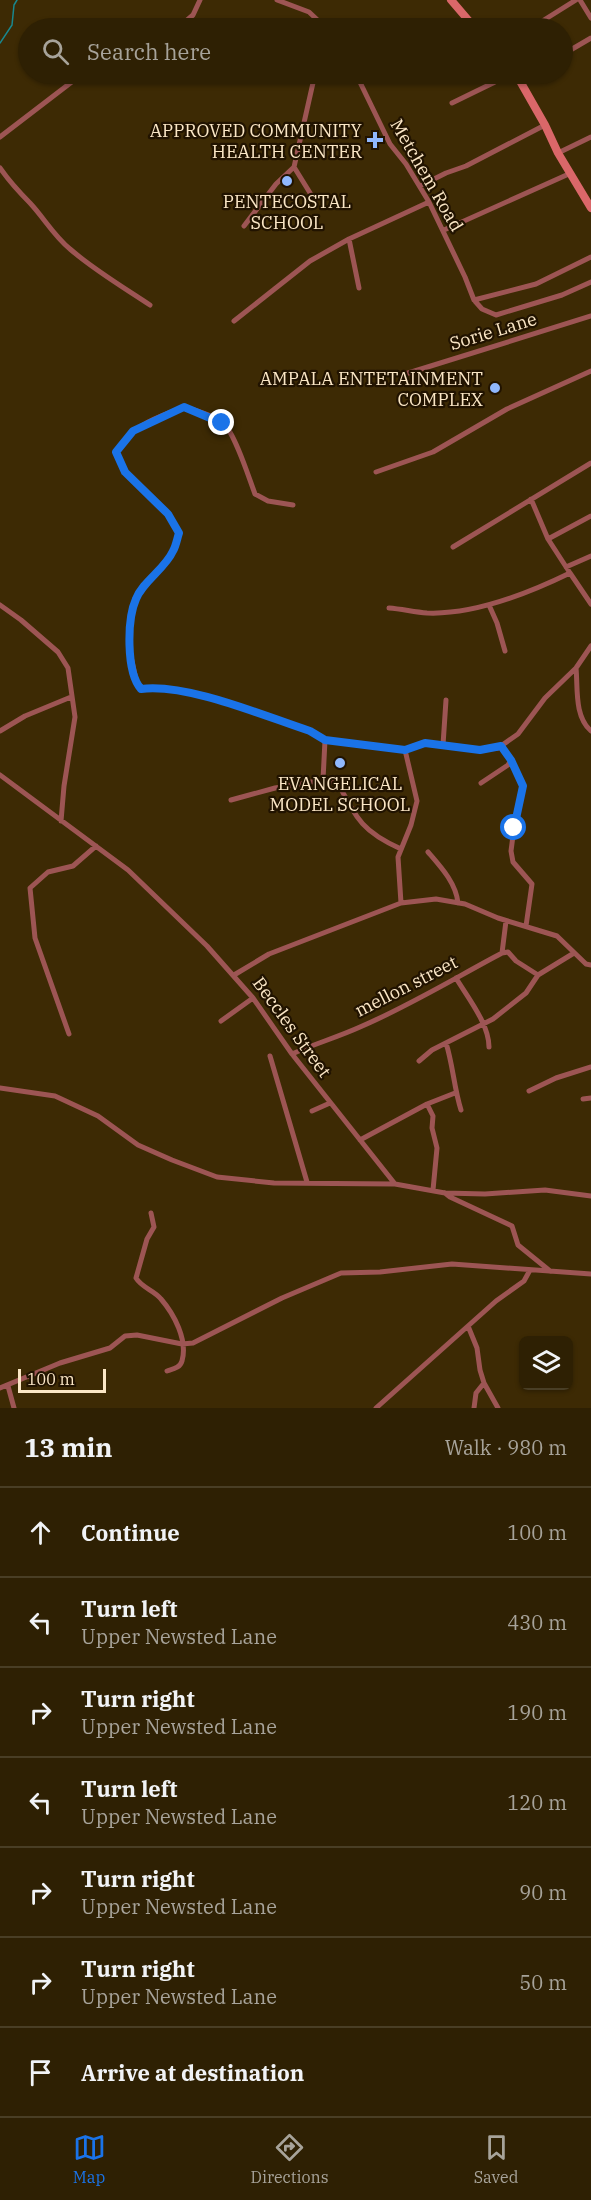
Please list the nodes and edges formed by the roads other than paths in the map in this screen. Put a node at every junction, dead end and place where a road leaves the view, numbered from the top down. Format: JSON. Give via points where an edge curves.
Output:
{"nodes":[{"id":1,"x":200,"y":0,"type":"edge"},
{"id":2,"x":277,"y":0,"type":"edge"},
{"id":3,"x":451,"y":0,"type":"edge"},
{"id":4,"x":576,"y":0,"type":"edge"},
{"id":5,"x":580,"y":0,"type":"edge"},
{"id":6,"x":190,"y":18,"type":"edge"},
{"id":7,"x":315,"y":18,"type":"edge"},
{"id":8,"x":467,"y":18,"type":"edge"},
{"id":9,"x":547,"y":18,"type":"edge"},
{"id":10,"x":591,"y":18,"type":"edge"},
{"id":11,"x":591,"y":38,"type":"edge"},
{"id":12,"x":573,"y":49,"type":"edge"},
{"id":13,"x":69,"y":84,"type":"edge"},
{"id":14,"x":313,"y":84,"type":"edge"},
{"id":15,"x":361,"y":84,"type":"edge"},
{"id":16,"x":491,"y":84,"type":"edge"},
{"id":17,"x":523,"y":84,"type":"edge"},
{"id":18,"x":452,"y":103,"type":"dead end"},
{"id":19,"x":546,"y":125,"type":"junction"},
{"id":20,"x":0,"y":137,"type":"edge"},
{"id":21,"x":591,"y":137,"type":"edge"},
{"id":22,"x":558,"y":153,"type":"junction"},
{"id":23,"x":294,"y":167,"type":"junction"},
{"id":24,"x":0,"y":168,"type":"edge"},
{"id":25,"x":571,"y":173,"type":"junction"},
{"id":26,"x":420,"y":186,"type":"junction"},
{"id":27,"x":315,"y":201,"type":"dead end"},
{"id":28,"x":429,"y":202,"type":"junction"},
{"id":29,"x":591,"y":208,"type":"edge"},
{"id":30,"x":244,"y":226,"type":"dead end"},
{"id":31,"x":444,"y":230,"type":"junction"},
{"id":32,"x":349,"y":239,"type":"junction"},
{"id":33,"x":591,"y":257,"type":"edge"},
{"id":34,"x":591,"y":282,"type":"edge"},
{"id":35,"x":359,"y":288,"type":"dead end"},
{"id":36,"x":474,"y":300,"type":"junction"},
{"id":37,"x":150,"y":305,"type":"dead end"},
{"id":38,"x":591,"y":316,"type":"edge"},
{"id":39,"x":234,"y":321,"type":"dead end"},
{"id":40,"x":591,"y":371,"type":"edge"},
{"id":41,"x":405,"y":374,"type":"dead end"},
{"id":42,"x":591,"y":463,"type":"edge"},
{"id":43,"x":376,"y":472,"type":"dead end"},
{"id":44,"x":531,"y":499,"type":"junction"},
{"id":45,"x":293,"y":505,"type":"dead end"},
{"id":46,"x":591,"y":516,"type":"edge"},
{"id":47,"x":548,"y":539,"type":"junction"},
{"id":48,"x":453,"y":547,"type":"dead end"},
{"id":49,"x":591,"y":556,"type":"edge"},
{"id":50,"x":568,"y":570,"type":"junction"},
{"id":51,"x":591,"y":604,"type":"edge"},
{"id":52,"x":0,"y":605,"type":"edge"},
{"id":53,"x":489,"y":605,"type":"junction"},
{"id":54,"x":389,"y":608,"type":"dead end"},
{"id":55,"x":591,"y":646,"type":"edge"},
{"id":56,"x":505,"y":651,"type":"dead end"},
{"id":57,"x":576,"y":668,"type":"junction"},
{"id":58,"x":71,"y":697,"type":"junction"},
{"id":59,"x":446,"y":700,"type":"dead end"},
{"id":60,"x":0,"y":731,"type":"edge"},
{"id":61,"x":591,"y":731,"type":"edge"},
{"id":62,"x":325,"y":740,"type":"junction"},
{"id":63,"x":443,"y":746,"type":"junction"},
{"id":64,"x":501,"y":746,"type":"junction"},
{"id":65,"x":405,"y":750,"type":"junction"},
{"id":66,"x":511,"y":760,"type":"junction"},
{"id":67,"x":0,"y":775,"type":"edge"},
{"id":68,"x":323,"y":780,"type":"junction"},
{"id":69,"x":481,"y":783,"type":"dead end"},
{"id":70,"x":231,"y":800,"type":"dead end"},
{"id":71,"x":62,"y":821,"type":"junction"},
{"id":72,"x":96,"y":846,"type":"junction"},
{"id":73,"x":401,"y":849,"type":"junction"},
{"id":74,"x":428,"y":852,"type":"dead end"},
{"id":75,"x":401,"y":903,"type":"junction"},
{"id":76,"x":458,"y":903,"type":"junction"},
{"id":77,"x":506,"y":921,"type":"junction"},
{"id":78,"x":526,"y":926,"type":"junction"},
{"id":79,"x":502,"y":953,"type":"junction"},
{"id":80,"x":574,"y":953,"type":"junction"},
{"id":81,"x":591,"y":965,"type":"edge"},
{"id":82,"x":234,"y":975,"type":"junction"},
{"id":83,"x":538,"y":975,"type":"junction"},
{"id":84,"x":456,"y":978,"type":"junction"},
{"id":85,"x":254,"y":998,"type":"junction"},
{"id":86,"x":221,"y":1021,"type":"dead end"},
{"id":87,"x":483,"y":1025,"type":"junction"},
{"id":88,"x":69,"y":1034,"type":"dead end"},
{"id":89,"x":446,"y":1043,"type":"junction"},
{"id":90,"x":489,"y":1047,"type":"dead end"},
{"id":91,"x":292,"y":1054,"type":"junction"},
{"id":92,"x":270,"y":1056,"type":"dead end"},
{"id":93,"x":419,"y":1061,"type":"dead end"},
{"id":94,"x":591,"y":1067,"type":"edge"},
{"id":95,"x":0,"y":1088,"type":"edge"},
{"id":96,"x":529,"y":1091,"type":"dead end"},
{"id":97,"x":455,"y":1093,"type":"junction"},
{"id":98,"x":591,"y":1098,"type":"edge"},
{"id":99,"x":583,"y":1099,"type":"dead end"},
{"id":100,"x":330,"y":1103,"type":"junction"},
{"id":101,"x":427,"y":1104,"type":"junction"},
{"id":102,"x":461,"y":1110,"type":"dead end"},
{"id":103,"x":312,"y":1111,"type":"dead end"},
{"id":104,"x":360,"y":1140,"type":"junction"},
{"id":105,"x":307,"y":1182,"type":"junction"},
{"id":106,"x":395,"y":1184,"type":"junction"},
{"id":107,"x":434,"y":1190,"type":"junction"},
{"id":108,"x":445,"y":1192,"type":"junction"},
{"id":109,"x":591,"y":1196,"type":"edge"},
{"id":110,"x":151,"y":1213,"type":"dead end"},
{"id":111,"x":530,"y":1270,"type":"junction"},
{"id":112,"x":552,"y":1272,"type":"junction"},
{"id":113,"x":591,"y":1274,"type":"edge"},
{"id":114,"x":468,"y":1326,"type":"junction"},
{"id":115,"x":182,"y":1344,"type":"junction"},
{"id":116,"x":167,"y":1371,"type":"dead end"},
{"id":117,"x":484,"y":1383,"type":"junction"},
{"id":118,"x":8,"y":1386,"type":"junction"},
{"id":119,"x":0,"y":1388,"type":"edge"},
{"id":120,"x":14,"y":1408,"type":"edge"},
{"id":121,"x":376,"y":1408,"type":"edge"},
{"id":122,"x":474,"y":1408,"type":"edge"},
{"id":123,"x":498,"y":1408,"type":"edge"}],
"edges":[{"from":1,"to":6,"type":"street"},
{"from":2,"to":7,"type":"street"},
{"from":3,"to":8,"type":"main road"},
{"from":4,"to":9,"type":"street"},
{"from":5,"to":10,"type":"street"},
{"from":11,"to":12,"type":"street"},
{"from":13,"to":20,"type":"street"},
{"from":14,"to":23,"type":"street"},
{"from":15,"to":26,"type":"street","name":"Metchem Road","via":[[390,144]]},
{"from":16,"to":18,"type":"street"},
{"from":17,"to":19,"type":"main road"},
{"from":19,"to":22,"type":"main road"},
{"from":19,"to":26,"type":"street"},
{"from":21,"to":22,"type":"street"},
{"from":22,"to":25,"type":"main road"},
{"from":23,"to":27,"type":"street"},
{"from":23,"to":30,"type":"street"},
{"from":24,"to":37,"type":"street","via":[[69,248]]},
{"from":25,"to":29,"type":"main road"},
{"from":25,"to":31,"type":"street"},
{"from":26,"to":28,"type":"street","name":"Metchem Road"},
{"from":28,"to":31,"type":"street","name":"Metchem Road"},
{"from":28,"to":32,"type":"street"},
{"from":31,"to":36,"type":"street","name":"Metchem Road"},
{"from":32,"to":35,"type":"street"},
{"from":32,"to":39,"type":"street","via":[[302,266]]},
{"from":33,"to":36,"type":"street","via":[[536,284]]},
{"from":34,"to":36,"type":"street","via":[[496,315]]},
{"from":38,"to":41,"type":"street","name":"Sorie Lane"},
{"from":40,"to":43,"type":"street","via":[[507,409],[433,452]]},
{"from":42,"to":44,"type":"street"},
{"from":44,"to":47,"type":"street"},
{"from":44,"to":48,"type":"street"},
{"from":45,"to":62,"type":"street","via":[[268,501],[255,494],[231,431],[222,423],[184,407],[133,431],[116,452],[125,472],[168,514],[179,533],[173,552],[136,597],[130,624],[130,652],[137,684],[141,689],[208,698],[310,731]]},
{"from":46,"to":47,"type":"street"},
{"from":47,"to":50,"type":"street"},
{"from":49,"to":50,"type":"street"},
{"from":50,"to":51,"type":"street"},
{"from":50,"to":53,"type":"street","via":[[547,584]]},
{"from":52,"to":58,"type":"street","via":[[58,652],[68,668]]},
{"from":53,"to":54,"type":"street","via":[[427,613]]},
{"from":53,"to":56,"type":"street"},
{"from":55,"to":57,"type":"street"},
{"from":57,"to":61,"type":"street","via":[[579,710]]},
{"from":57,"to":64,"type":"street","via":[[545,698],[518,734]]},
{"from":58,"to":60,"type":"street"},
{"from":58,"to":71,"type":"street","via":[[75,717]]},
{"from":59,"to":63,"type":"street"},
{"from":62,"to":65,"type":"street"},
{"from":62,"to":68,"type":"street"},
{"from":63,"to":64,"type":"street","via":[[480,750]]},
{"from":63,"to":65,"type":"street","via":[[425,743]]},
{"from":64,"to":66,"type":"street"},
{"from":65,"to":73,"type":"street","via":[[417,801]]},
{"from":66,"to":69,"type":"street"},
{"from":66,"to":78,"type":"street","via":[[523,786],[511,851],[513,862],[532,884]]},
{"from":67,"to":71,"type":"street","name":"Beccles Street"},
{"from":68,"to":70,"type":"street"},
{"from":68,"to":73,"type":"street","via":[[338,783],[358,820],[377,838]]},
{"from":71,"to":72,"type":"street","name":"Beccles Street"},
{"from":72,"to":82,"type":"street","name":"Beccles Street","via":[[128,870]]},
{"from":72,"to":88,"type":"street","via":[[73,866],[48,872],[30,888],[35,938]]},
{"from":73,"to":75,"type":"street"},
{"from":74,"to":76,"type":"street","via":[[449,879]]},
{"from":75,"to":76,"type":"street","via":[[436,898]]},
{"from":75,"to":82,"type":"street","via":[[269,954]]},
{"from":76,"to":77,"type":"street"},
{"from":77,"to":78,"type":"street"},
{"from":77,"to":79,"type":"street"},
{"from":78,"to":80,"type":"street","via":[[557,936]]},
{"from":79,"to":83,"type":"street","via":[[508,952]]},
{"from":79,"to":84,"type":"street","name":"mellon street"},
{"from":80,"to":81,"type":"street"},
{"from":80,"to":83,"type":"street"},
{"from":82,"to":85,"type":"street","name":"Beccles Street"},
{"from":83,"to":87,"type":"street","via":[[526,993]]},
{"from":84,"to":87,"type":"street"},
{"from":84,"to":91,"type":"street","name":"mellon street","via":[[358,1029]]},
{"from":85,"to":86,"type":"street"},
{"from":85,"to":91,"type":"street","name":"Beccles Street"},
{"from":87,"to":89,"type":"street"},
{"from":87,"to":90,"type":"street"},
{"from":89,"to":93,"type":"street"},
{"from":89,"to":97,"type":"street"},
{"from":91,"to":100,"type":"street","name":"Beccles Street"},
{"from":92,"to":105,"type":"street"},
{"from":94,"to":96,"type":"street","via":[[556,1077]]},
{"from":95,"to":105,"type":"street","via":[[55,1096],[98,1116],[138,1145],[217,1177]]},
{"from":97,"to":101,"type":"street"},
{"from":97,"to":102,"type":"street"},
{"from":98,"to":99,"type":"street"},
{"from":100,"to":103,"type":"street"},
{"from":100,"to":104,"type":"street","name":"Beccles Street"},
{"from":101,"to":104,"type":"street"},
{"from":101,"to":107,"type":"street","via":[[433,1116],[437,1148]]},
{"from":104,"to":106,"type":"street","name":"Beccles Street"},
{"from":105,"to":106,"type":"street"},
{"from":106,"to":107,"type":"street"},
{"from":107,"to":108,"type":"street"},
{"from":108,"to":109,"type":"street","via":[[545,1190]]},
{"from":108,"to":112,"type":"street","via":[[512,1226],[518,1245]]},
{"from":110,"to":115,"type":"street","via":[[154,1227],[136,1278],[160,1297],[177,1323]]},
{"from":111,"to":112,"type":"street"},
{"from":111,"to":114,"type":"street","via":[[524,1281]]},
{"from":111,"to":115,"type":"street","via":[[452,1264],[341,1273],[193,1343]]},
{"from":112,"to":113,"type":"street"},
{"from":114,"to":117,"type":"street"},
{"from":114,"to":121,"type":"street"},
{"from":115,"to":116,"type":"street","via":[[182,1361]]},
{"from":115,"to":118,"type":"street","via":[[125,1336],[110,1348],[60,1363]]},
{"from":117,"to":122,"type":"street","via":[[476,1393]]},
{"from":117,"to":123,"type":"street"},
{"from":118,"to":119,"type":"street"},
{"from":118,"to":120,"type":"street"}]}
